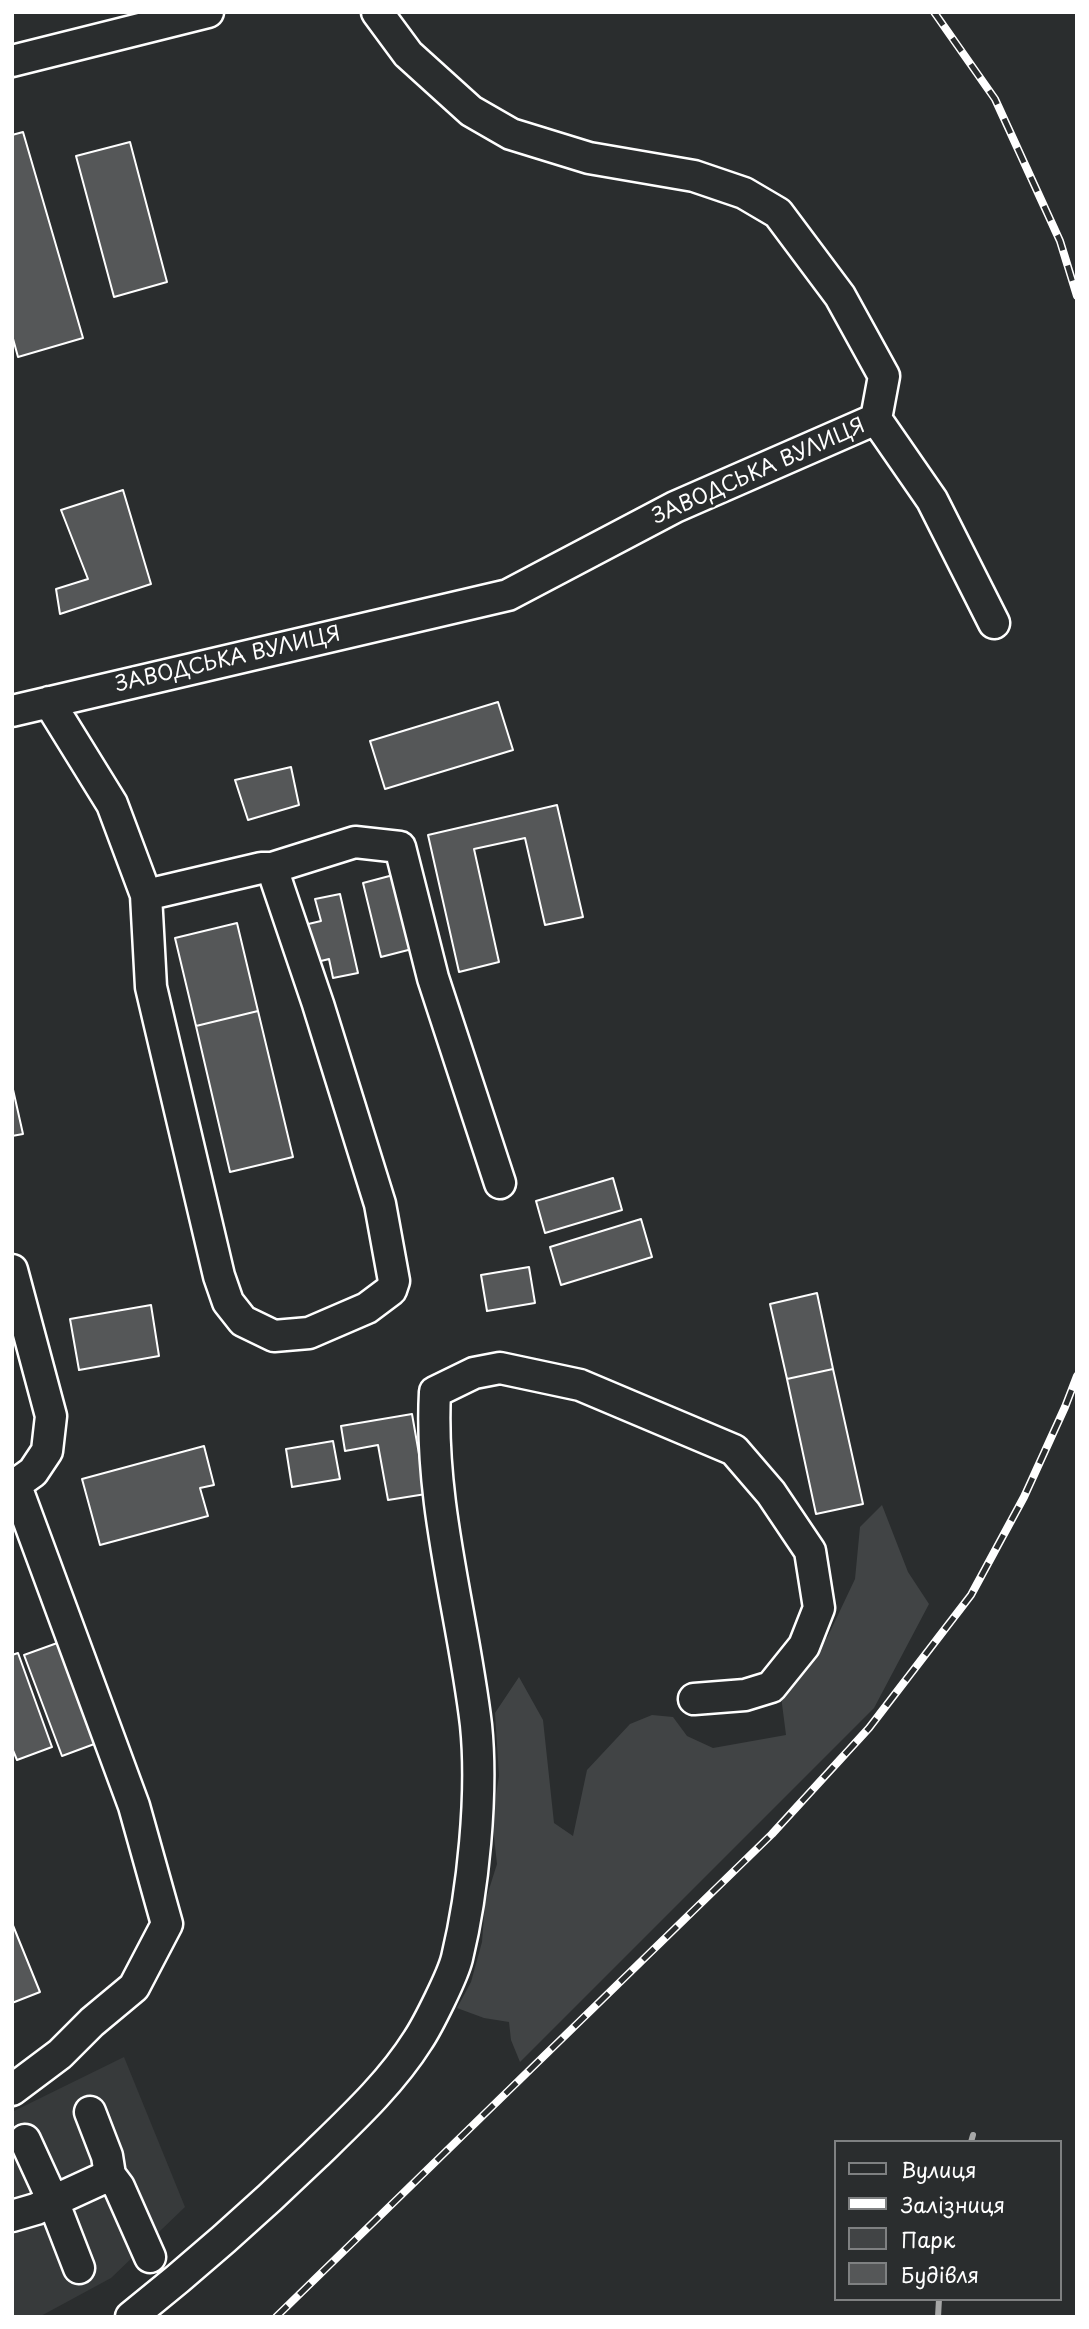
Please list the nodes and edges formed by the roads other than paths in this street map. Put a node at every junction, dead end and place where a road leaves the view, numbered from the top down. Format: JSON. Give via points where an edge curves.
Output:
{"nodes":[{"id":1,"x":208,"y":12,"type":"edge"},
{"id":2,"x":377,"y":12,"type":"edge"},
{"id":3,"x":12,"y":61,"type":"edge"},
{"id":4,"x":876,"y":419,"type":"junction"},
{"id":5,"x":994,"y":623,"type":"dead end"},
{"id":6,"x":49,"y":702,"type":"junction"},
{"id":7,"x":12,"y":711,"type":"edge"},
{"id":8,"x":272,"y":868,"type":"junction"},
{"id":9,"x":146,"y":895,"type":"junction"},
{"id":10,"x":500,"y":1183,"type":"dead end"},
{"id":11,"x":12,"y":1270,"type":"edge"},
{"id":12,"x":14,"y":1486,"type":"edge"},
{"id":13,"x":694,"y":1699,"type":"dead end"},
{"id":14,"x":12,"y":2090,"type":"edge"},
{"id":15,"x":90,"y":2112,"type":"dead end"},
{"id":16,"x":25,"y":2140,"type":"dead end"},
{"id":17,"x":110,"y":2175,"type":"junction"},
{"id":18,"x":53,"y":2201,"type":"junction"},
{"id":19,"x":12,"y":2216,"type":"edge"},
{"id":20,"x":150,"y":2257,"type":"dead end"},
{"id":21,"x":79,"y":2268,"type":"dead end"},
{"id":22,"x":131,"y":2317,"type":"edge"}],
"edges":[{"from":1,"to":3,"type":"street"},
{"from":2,"to":4,"type":"street","name":"ЗАВОДСЬКА ВУЛИЦЯ","via":[[408,54],[471,111],[511,134],[589,158],[694,176],[744,193],[778,213],[840,296],[884,376]]},
{"from":4,"to":5,"type":"street","via":[[932,500]]},
{"from":4,"to":6,"type":"street","name":"ЗАВОДСЬКА ВУЛИЦЯ","via":[[675,507],[508,595]]},
{"from":6,"to":7,"type":"street","name":"ЗАВОДСЬКА ВУЛИЦЯ"},
{"from":6,"to":9,"type":"street","via":[[112,804]]},
{"from":8,"to":9,"type":"street"},
{"from":8,"to":9,"type":"street","via":[[380,1204],[394,1281],[391,1290],[367,1308],[309,1333],[274,1336],[243,1321],[228,1302],[151,987]]},
{"from":8,"to":10,"type":"street","via":[[355,842],[400,847],[433,978]]},
{"from":11,"to":12,"type":"street","via":[[51,1416],[47,1451],[33,1472]]},
{"from":12,"to":14,"type":"street","via":[[134,1806],[167,1924],[134,1987]]},
{"from":13,"to":22,"type":"street","via":[[745,1695],[771,1687],[804,1646],[819,1608],[810,1551],[771,1493],[734,1450],[580,1385],[500,1368],[474,1373],[435,1392],[433,1427],[440,1498],[476,1727],[471,1880],[456,1961],[419,2040],[363,2109],[251,2216]]},
{"from":15,"to":17,"type":"street"},
{"from":16,"to":18,"type":"street"},
{"from":17,"to":18,"type":"street"},
{"from":17,"to":20,"type":"street"},
{"from":18,"to":19,"type":"street"},
{"from":18,"to":21,"type":"street"}]}
